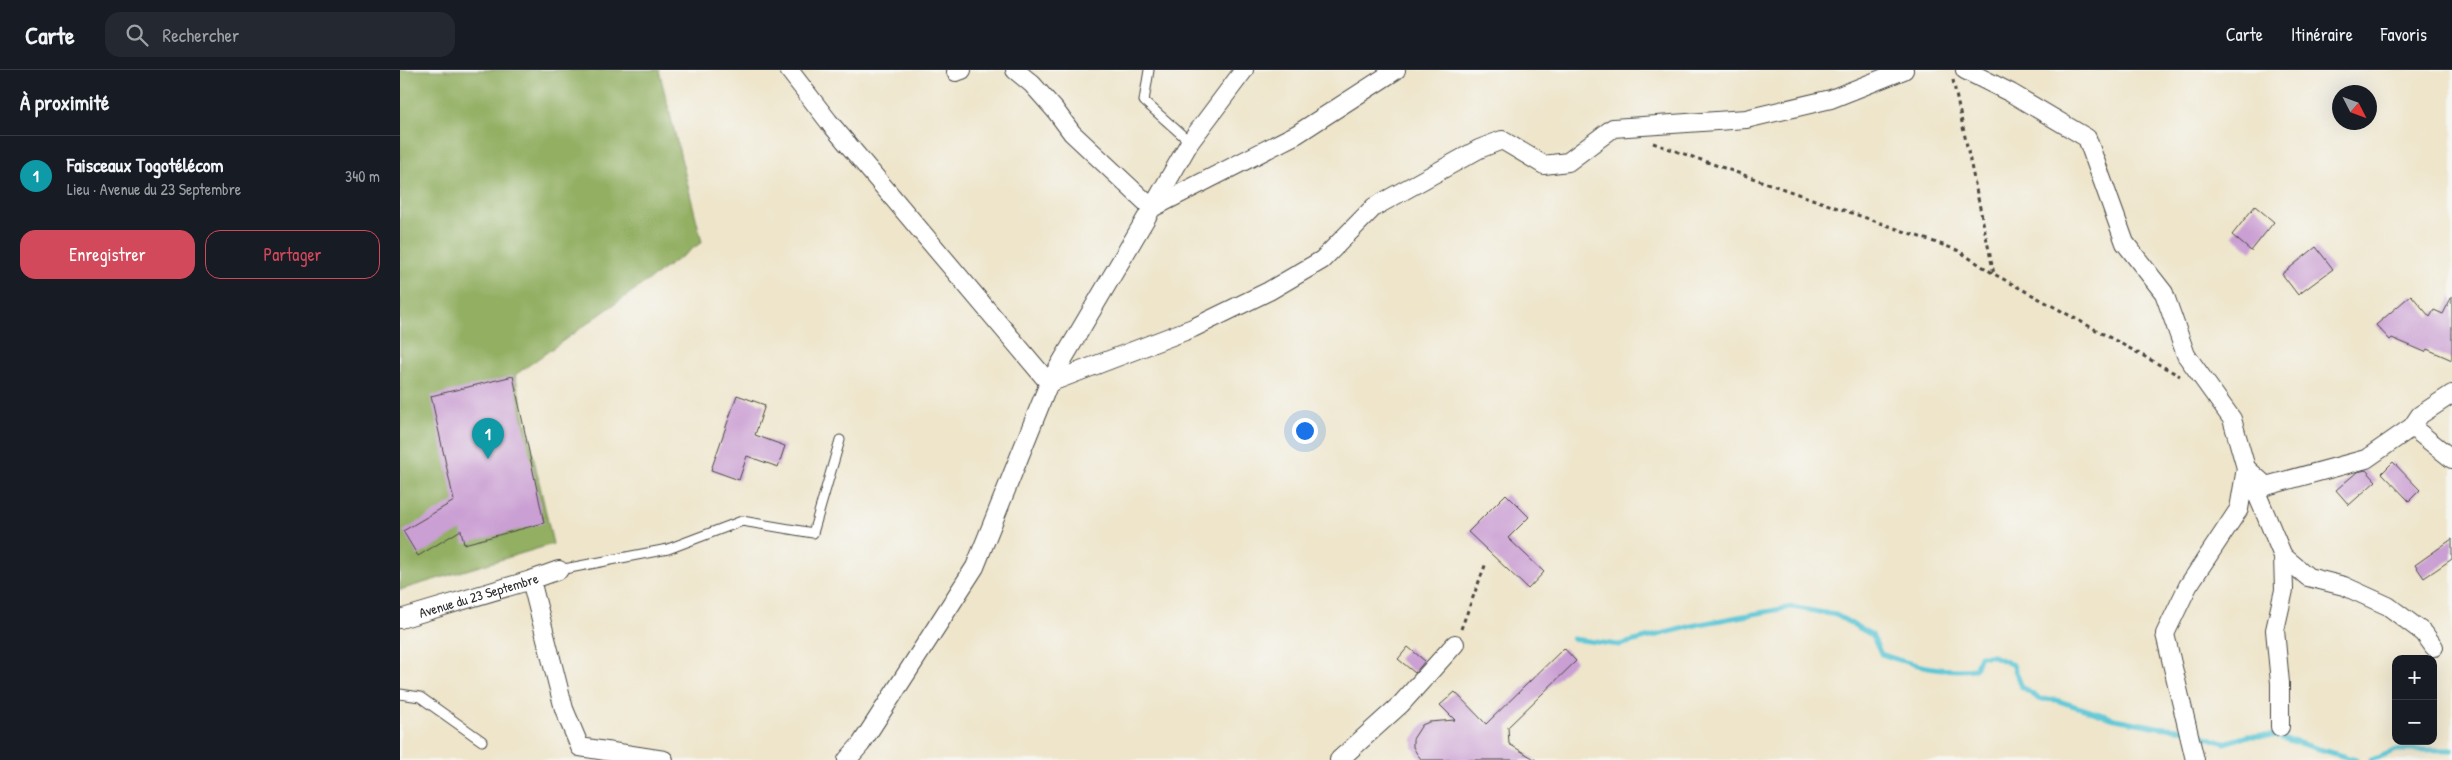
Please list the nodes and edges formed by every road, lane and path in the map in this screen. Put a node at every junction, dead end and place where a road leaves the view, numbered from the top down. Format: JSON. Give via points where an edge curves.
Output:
{"nodes":[{"id":1,"x":789,"y":70,"type":"edge"},
{"id":2,"x":1015,"y":70,"type":"edge"},
{"id":3,"x":1149,"y":70,"type":"edge"},
{"id":4,"x":1244,"y":70,"type":"edge"},
{"id":5,"x":1396,"y":70,"type":"edge"},
{"id":6,"x":1904,"y":70,"type":"edge"},
{"id":7,"x":1951,"y":70,"type":"edge"},
{"id":8,"x":1965,"y":70,"type":"edge"},
{"id":9,"x":1190,"y":142,"type":"junction"},
{"id":10,"x":1650,"y":142,"type":"dead end"},
{"id":11,"x":1152,"y":208,"type":"junction"},
{"id":12,"x":1994,"y":274,"type":"junction"},
{"id":13,"x":2182,"y":377,"type":"dead end"},
{"id":14,"x":1049,"y":383,"type":"junction"},
{"id":15,"x":2452,"y":394,"type":"edge"},
{"id":16,"x":2412,"y":427,"type":"junction"},
{"id":17,"x":840,"y":440,"type":"dead end"},
{"id":18,"x":2452,"y":459,"type":"edge"},
{"id":19,"x":2246,"y":468,"type":"junction"},
{"id":20,"x":2283,"y":556,"type":"junction"},
{"id":21,"x":1486,"y":563,"type":"dead end"},
{"id":22,"x":559,"y":570,"type":"joint"},
{"id":23,"x":531,"y":580,"type":"junction"},
{"id":24,"x":400,"y":619,"type":"edge"},
{"id":25,"x":1455,"y":644,"type":"joint"},
{"id":26,"x":2434,"y":647,"type":"dead end"},
{"id":27,"x":400,"y":694,"type":"edge"},
{"id":28,"x":2280,"y":727,"type":"dead end"},
{"id":29,"x":482,"y":742,"type":"dead end"},
{"id":30,"x":664,"y":760,"type":"edge"},
{"id":31,"x":847,"y":760,"type":"edge"},
{"id":32,"x":1339,"y":760,"type":"edge"},
{"id":33,"x":2195,"y":760,"type":"edge"}],
"edges":[{"from":1,"to":14,"type":"street"},
{"from":2,"to":11,"type":"street","via":[[1038,90],[1072,133]]},
{"from":3,"to":9,"type":"lane","via":[[1144,101]]},
{"from":4,"to":9,"type":"street"},
{"from":5,"to":11,"type":"street","via":[[1297,134]]},
{"from":6,"to":14,"type":"street","via":[[1832,99],[1746,119],[1612,128],[1568,162],[1544,165],[1502,140],[1479,149],[1374,207],[1322,260],[1270,291],[1193,328]]},
{"from":7,"to":12,"type":"path"},
{"from":8,"to":19,"type":"street","via":[[2087,138],[2124,243],[2164,293],[2186,355],[2232,419]]},
{"from":9,"to":11,"type":"street"},
{"from":10,"to":12,"type":"path","via":[[1957,250]]},
{"from":11,"to":14,"type":"street"},
{"from":12,"to":13,"type":"path"},
{"from":14,"to":31,"type":"street","via":[[975,567],[866,736]]},
{"from":15,"to":16,"type":"street","via":[[2420,415]]},
{"from":16,"to":18,"type":"street"},
{"from":16,"to":19,"type":"street","via":[[2366,459],[2266,486]]},
{"from":17,"to":22,"type":"lane","via":[[813,533],[742,521],[668,548]]},
{"from":19,"to":20,"type":"street"},
{"from":19,"to":33,"type":"street","via":[[2240,509],[2188,586],[2165,634]]},
{"from":20,"to":26,"type":"street","via":[[2308,577],[2344,586],[2388,606],[2424,633]]},
{"from":20,"to":28,"type":"street","via":[[2284,590],[2275,630]]},
{"from":21,"to":25,"type":"path"},
{"from":22,"to":23,"type":"street","name":"Avenue du 23 Septembre"},
{"from":23,"to":24,"type":"street","name":"Avenue du 23 Septembre"},
{"from":23,"to":30,"type":"street","via":[[564,709],[580,747]]},
{"from":25,"to":32,"type":"street","via":[[1402,704]]},
{"from":27,"to":29,"type":"lane","via":[[420,697]]}]}
